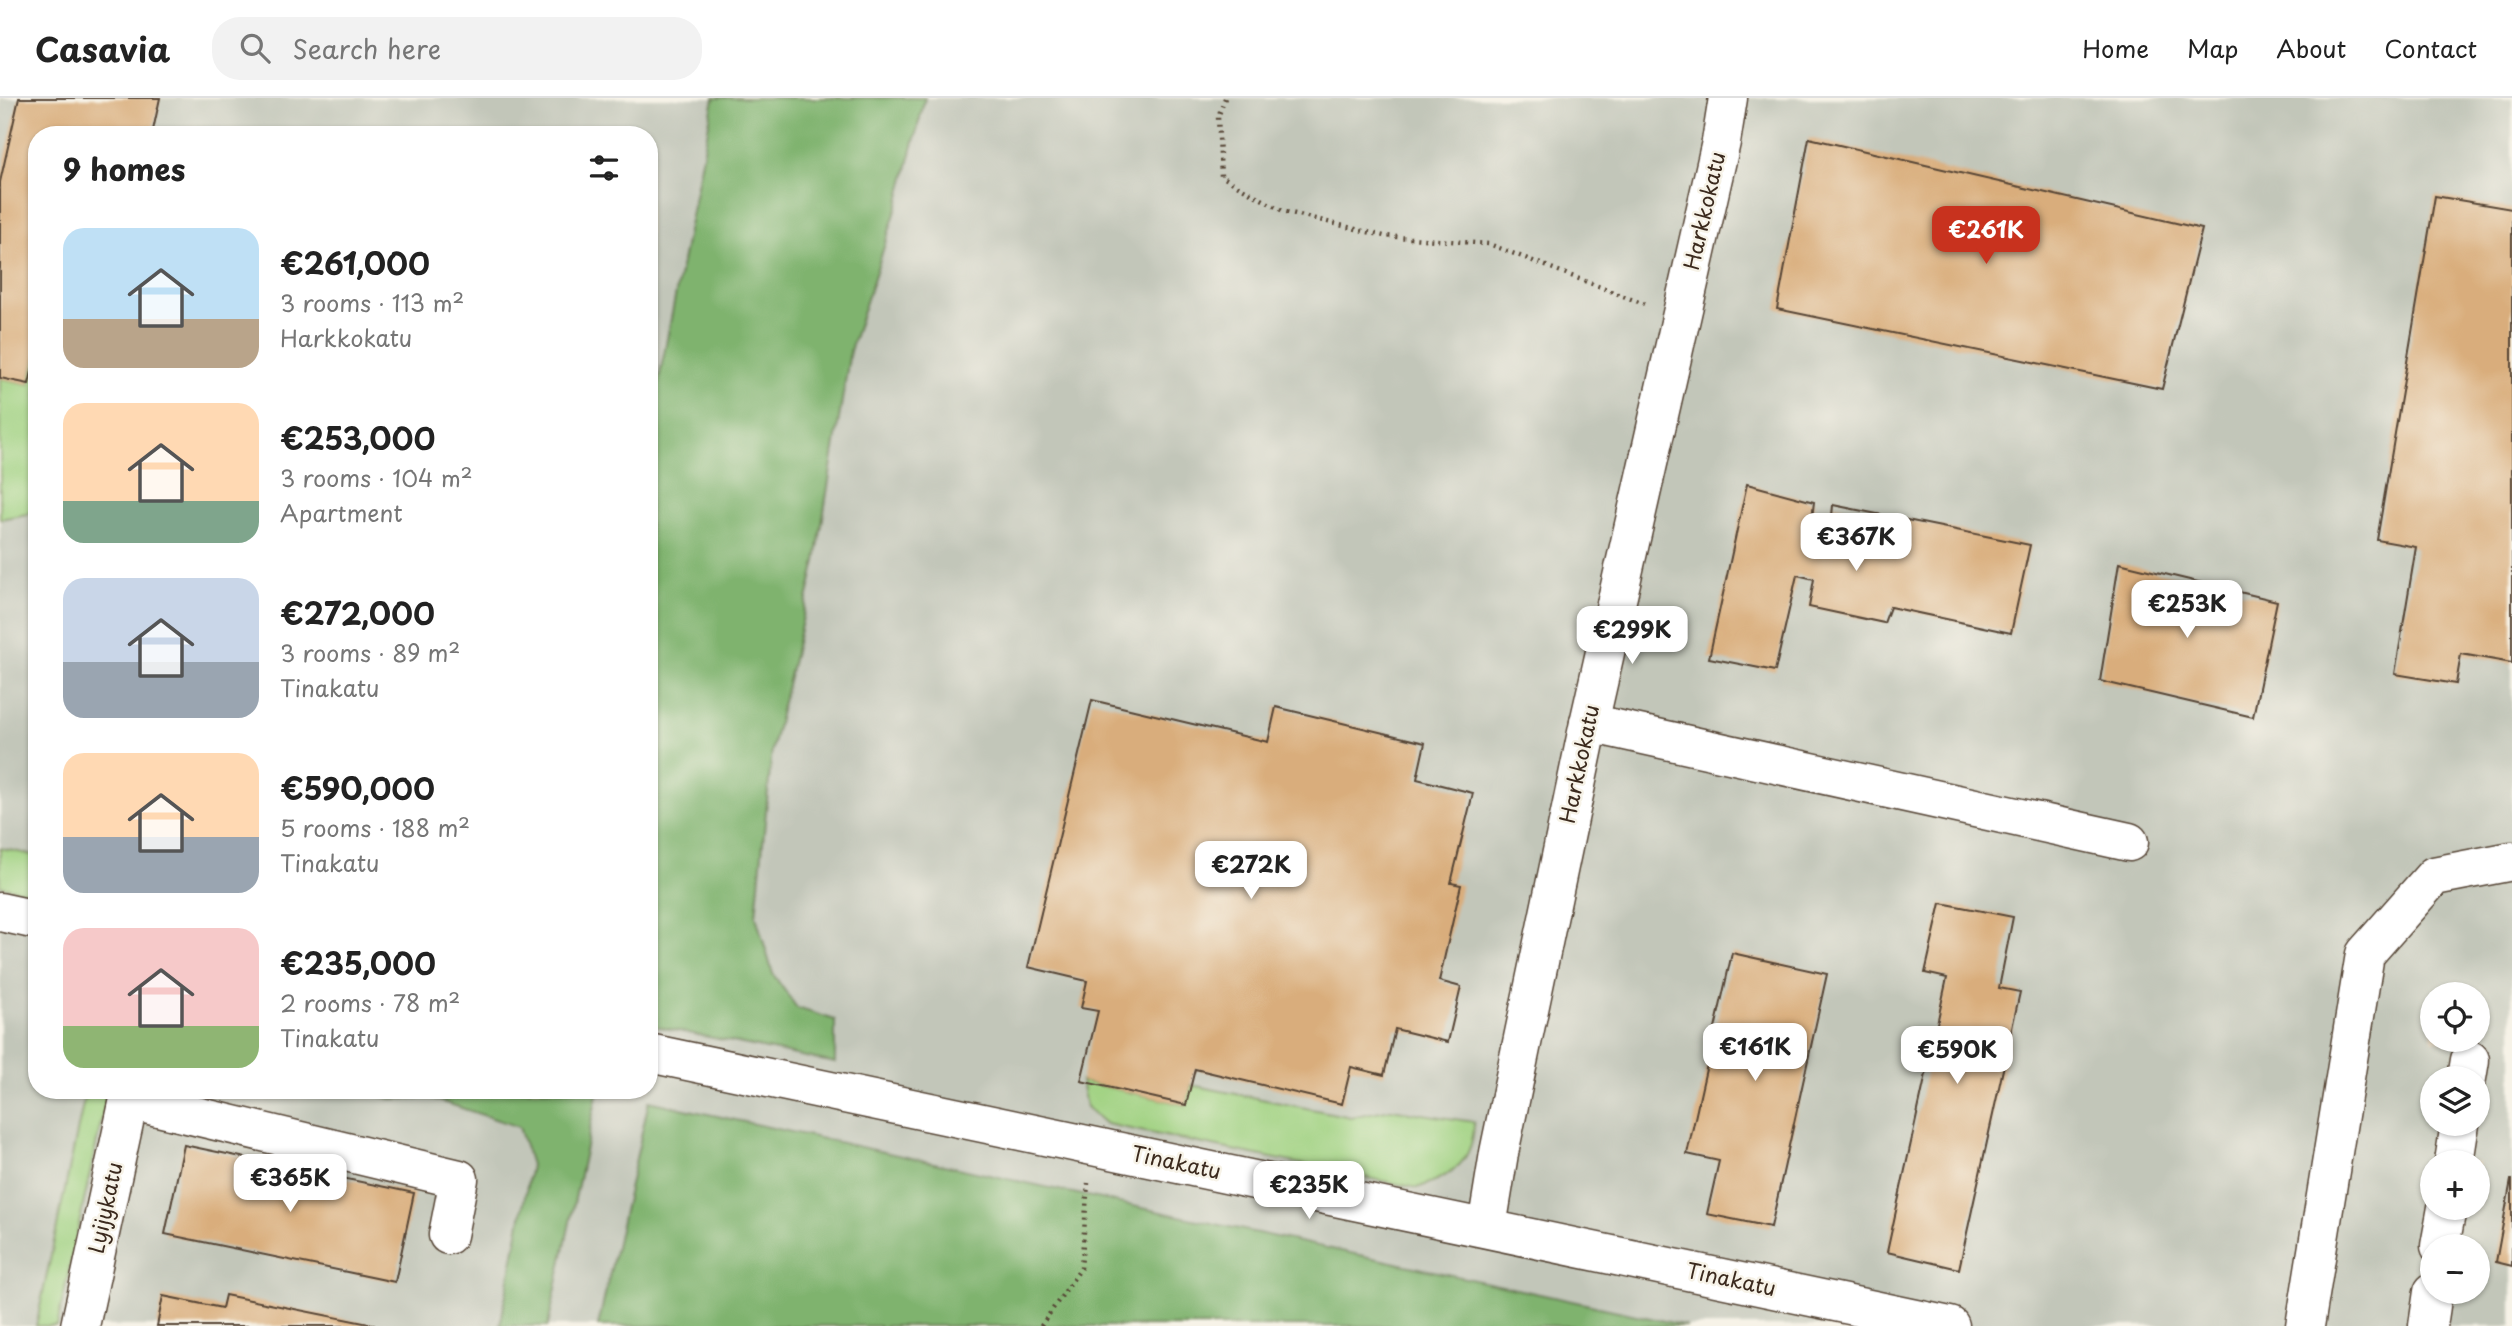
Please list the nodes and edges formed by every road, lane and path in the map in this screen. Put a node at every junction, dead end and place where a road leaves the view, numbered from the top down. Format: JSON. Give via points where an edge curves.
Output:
{"nodes":[{"id":1,"x":1225,"y":98,"type":"edge"},
{"id":2,"x":1728,"y":98,"type":"edge"},
{"id":3,"x":1681,"y":318,"type":"junction"},
{"id":4,"x":1589,"y":723,"type":"junction"},
{"id":5,"x":2129,"y":842,"type":"dead end"},
{"id":6,"x":2512,"y":861,"type":"edge"},
{"id":7,"x":0,"y":912,"type":"edge"},
{"id":8,"x":28,"y":918,"type":"edge"},
{"id":9,"x":664,"y":1057,"type":"edge"},
{"id":10,"x":129,"y":1099,"type":"edge"},
{"id":11,"x":146,"y":1099,"type":"edge"},
{"id":12,"x":1088,"y":1182,"type":"dead end"},
{"id":13,"x":1487,"y":1227,"type":"junction"},
{"id":14,"x":448,"y":1235,"type":"dead end"},
{"id":15,"x":2431,"y":1304,"type":"edge"},
{"id":16,"x":80,"y":1326,"type":"edge"},
{"id":17,"x":1041,"y":1326,"type":"edge"},
{"id":18,"x":1950,"y":1326,"type":"edge"},
{"id":19,"x":2305,"y":1326,"type":"edge"},
{"id":20,"x":2428,"y":1326,"type":"edge"}],
"edges":[{"from":1,"to":3,"type":"path","via":[[1219,117],[1221,177],[1283,211],[1384,236],[1489,244]]},
{"from":2,"to":3,"type":"street","name":"Harkkokatu"},
{"from":3,"to":4,"type":"street","name":"Harkkokatu"},
{"from":4,"to":5,"type":"street"},
{"from":4,"to":13,"type":"street","name":"Harkkokatu"},
{"from":6,"to":19,"type":"street","via":[[2434,876],[2365,954]]},
{"from":7,"to":8,"type":"street"},
{"from":9,"to":13,"type":"street","name":"Tinakatu"},
{"from":10,"to":16,"type":"street","name":"Lyijykatu"},
{"from":11,"to":14,"type":"street","via":[[459,1178]]},
{"from":12,"to":17,"type":"path","via":[[1082,1268]]},
{"from":13,"to":18,"type":"street","name":"Tinakatu"},
{"from":15,"to":20,"type":"street"}]}
